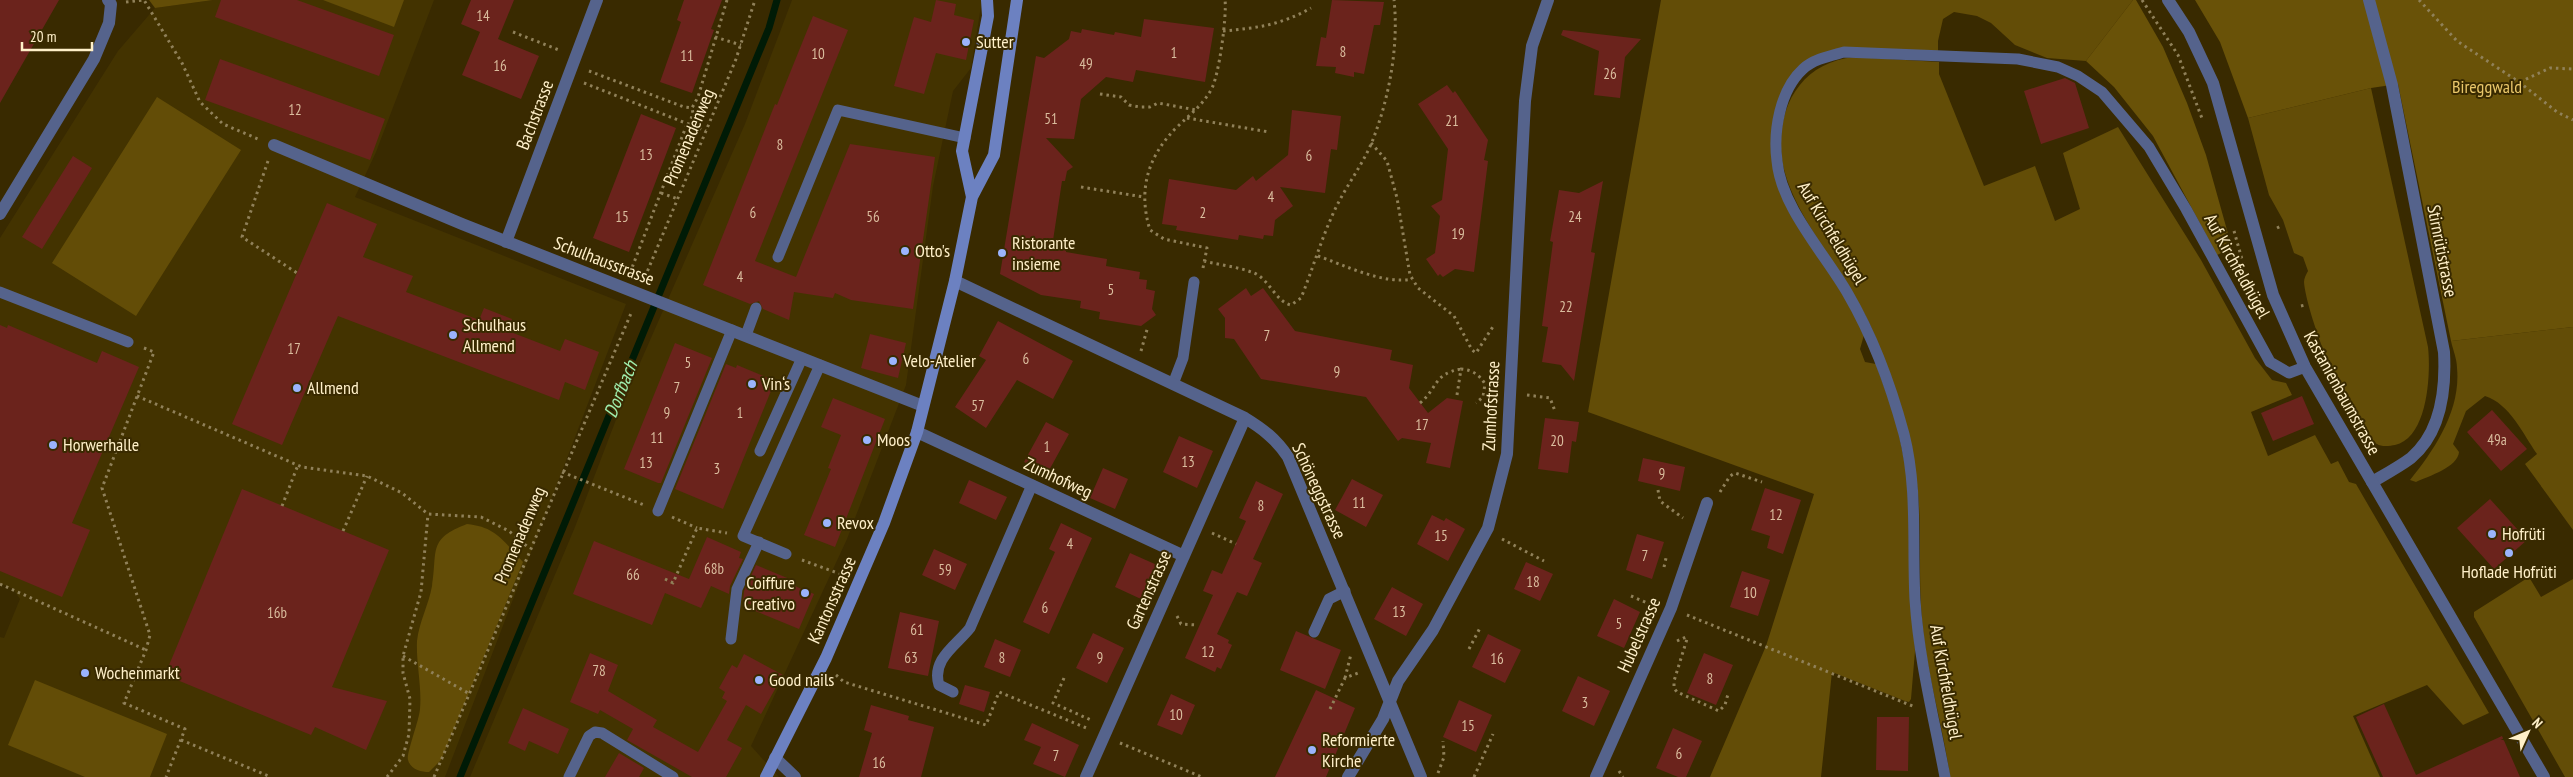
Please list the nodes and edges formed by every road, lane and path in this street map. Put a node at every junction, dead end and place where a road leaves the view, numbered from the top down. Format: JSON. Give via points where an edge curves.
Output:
{"nodes":[{"id":1,"x":597,"y":0,"type":"edge"},
{"id":2,"x":727,"y":0,"type":"edge"},
{"id":3,"x":755,"y":0,"type":"edge"},
{"id":4,"x":987,"y":0,"type":"edge"},
{"id":5,"x":1017,"y":0,"type":"edge"},
{"id":6,"x":1225,"y":0,"type":"edge"},
{"id":7,"x":1394,"y":0,"type":"edge"},
{"id":8,"x":1548,"y":0,"type":"edge"},
{"id":9,"x":2142,"y":0,"type":"edge"},
{"id":10,"x":2168,"y":0,"type":"edge"},
{"id":11,"x":2369,"y":0,"type":"edge"},
{"id":12,"x":2419,"y":0,"type":"edge"},
{"id":13,"x":109,"y":2,"type":"edge"},
{"id":14,"x":1312,"y":8,"type":"dead end"},
{"id":15,"x":1223,"y":31,"type":"junction"},
{"id":16,"x":513,"y":32,"type":"dead end"},
{"id":17,"x":714,"y":37,"type":"junction"},
{"id":18,"x":741,"y":45,"type":"junction"},
{"id":19,"x":565,"y":52,"type":"dead end"},
{"id":20,"x":2573,"y":69,"type":"edge"},
{"id":21,"x":586,"y":70,"type":"dead end"},
{"id":22,"x":581,"y":82,"type":"dead end"},
{"id":23,"x":2519,"y":82,"type":"junction"},
{"id":24,"x":1100,"y":94,"type":"dead end"},
{"id":25,"x":692,"y":108,"type":"junction"},
{"id":26,"x":1196,"y":110,"type":"junction"},
{"id":27,"x":1187,"y":118,"type":"junction"},
{"id":28,"x":2573,"y":120,"type":"edge"},
{"id":29,"x":2204,"y":124,"type":"dead end"},
{"id":30,"x":688,"y":125,"type":"junction"},
{"id":31,"x":706,"y":132,"type":"junction"},
{"id":32,"x":1269,"y":132,"type":"dead end"},
{"id":33,"x":965,"y":138,"type":"junction"},
{"id":34,"x":1372,"y":143,"type":"junction"},
{"id":35,"x":274,"y":145,"type":"junction"},
{"id":36,"x":1081,"y":187,"type":"dead end"},
{"id":37,"x":661,"y":193,"type":"junction"},
{"id":38,"x":972,"y":197,"type":"junction"},
{"id":39,"x":1144,"y":197,"type":"junction"},
{"id":40,"x":678,"y":199,"type":"junction"},
{"id":41,"x":0,"y":214,"type":"edge"},
{"id":42,"x":2234,"y":229,"type":"dead end"},
{"id":43,"x":506,"y":242,"type":"junction"},
{"id":44,"x":1318,"y":256,"type":"junction"},
{"id":45,"x":778,"y":257,"type":"dead end"},
{"id":46,"x":1204,"y":261,"type":"junction"},
{"id":47,"x":2243,"y":264,"type":"dead end"},
{"id":48,"x":297,"y":274,"type":"dead end"},
{"id":49,"x":629,"y":276,"type":"dead end"},
{"id":50,"x":1412,"y":279,"type":"junction"},
{"id":51,"x":955,"y":281,"type":"junction"},
{"id":52,"x":1194,"y":282,"type":"joint"},
{"id":53,"x":641,"y":288,"type":"junction"},
{"id":54,"x":0,"y":292,"type":"edge"},
{"id":55,"x":632,"y":304,"type":"dead end"},
{"id":56,"x":756,"y":308,"type":"dead end"},
{"id":57,"x":1514,"y":316,"type":"junction"},
{"id":58,"x":1148,"y":326,"type":"dead end"},
{"id":59,"x":732,"y":330,"type":"junction"},
{"id":60,"x":746,"y":336,"type":"junction"},
{"id":61,"x":128,"y":342,"type":"joint"},
{"id":62,"x":1142,"y":349,"type":"dead end"},
{"id":63,"x":802,"y":358,"type":"junction"},
{"id":64,"x":820,"y":365,"type":"junction"},
{"id":65,"x":2305,"y":367,"type":"junction"},
{"id":66,"x":1461,"y":369,"type":"junction"},
{"id":67,"x":1173,"y":384,"type":"junction"},
{"id":68,"x":1457,"y":395,"type":"dead end"},
{"id":69,"x":137,"y":396,"type":"junction"},
{"id":70,"x":1420,"y":403,"type":"dead end"},
{"id":71,"x":1476,"y":403,"type":"dead end"},
{"id":72,"x":923,"y":406,"type":"junction"},
{"id":73,"x":1508,"y":410,"type":"junction"},
{"id":74,"x":1555,"y":410,"type":"dead end"},
{"id":75,"x":1245,"y":418,"type":"junction"},
{"id":76,"x":917,"y":432,"type":"junction"},
{"id":77,"x":760,"y":451,"type":"dead end"},
{"id":78,"x":298,"y":466,"type":"junction"},
{"id":79,"x":562,"y":472,"type":"junction"},
{"id":80,"x":367,"y":476,"type":"junction"},
{"id":81,"x":1762,"y":482,"type":"dead end"},
{"id":82,"x":2372,"y":482,"type":"junction"},
{"id":83,"x":1032,"y":485,"type":"junction"},
{"id":84,"x":600,"y":487,"type":"dead end"},
{"id":85,"x":1658,"y":490,"type":"dead end"},
{"id":86,"x":1707,"y":503,"type":"joint"},
{"id":87,"x":282,"y":506,"type":"dead end"},
{"id":88,"x":658,"y":511,"type":"dead end"},
{"id":89,"x":428,"y":514,"type":"junction"},
{"id":90,"x":1701,"y":521,"type":"junction"},
{"id":91,"x":1197,"y":526,"type":"junction"},
{"id":92,"x":1486,"y":530,"type":"junction"},
{"id":93,"x":343,"y":531,"type":"dead end"},
{"id":94,"x":743,"y":536,"type":"junction"},
{"id":95,"x":759,"y":542,"type":"junction"},
{"id":96,"x":1236,"y":544,"type":"dead end"},
{"id":97,"x":529,"y":548,"type":"junction"},
{"id":98,"x":792,"y":556,"type":"joint"},
{"id":99,"x":1184,"y":556,"type":"junction"},
{"id":100,"x":1544,"y":561,"type":"dead end"},
{"id":101,"x":861,"y":578,"type":"junction"},
{"id":102,"x":665,"y":579,"type":"dead end"},
{"id":103,"x":0,"y":584,"type":"edge"},
{"id":104,"x":1345,"y":592,"type":"junction"},
{"id":105,"x":1631,"y":596,"type":"dead end"},
{"id":106,"x":1657,"y":605,"type":"dead end"},
{"id":107,"x":1671,"y":608,"type":"junction"},
{"id":108,"x":1175,"y":612,"type":"dead end"},
{"id":109,"x":1196,"y":625,"type":"dead end"},
{"id":110,"x":1481,"y":626,"type":"dead end"},
{"id":111,"x":1314,"y":632,"type":"dead end"},
{"id":112,"x":731,"y":639,"type":"dead end"},
{"id":113,"x":1656,"y":642,"type":"junction"},
{"id":114,"x":1469,"y":649,"type":"dead end"},
{"id":115,"x":146,"y":650,"type":"junction"},
{"id":116,"x":1350,"y":655,"type":"dead end"},
{"id":117,"x":403,"y":656,"type":"junction"},
{"id":118,"x":1366,"y":670,"type":"dead end"},
{"id":119,"x":836,"y":675,"type":"dead end"},
{"id":120,"x":1064,"y":678,"type":"dead end"},
{"id":121,"x":1345,"y":678,"type":"junction"},
{"id":122,"x":953,"y":692,"type":"dead end"},
{"id":123,"x":468,"y":693,"type":"junction"},
{"id":124,"x":1728,"y":694,"type":"dead end"},
{"id":125,"x":1389,"y":700,"type":"junction"},
{"id":126,"x":1930,"y":706,"type":"junction"},
{"id":127,"x":1330,"y":709,"type":"dead end"},
{"id":128,"x":1105,"y":733,"type":"junction"},
{"id":129,"x":1493,"y":734,"type":"dead end"},
{"id":130,"x":181,"y":740,"type":"junction"},
{"id":131,"x":1443,"y":741,"type":"dead end"},
{"id":132,"x":775,"y":758,"type":"junction"},
{"id":133,"x":166,"y":777,"type":"edge"},
{"id":134,"x":271,"y":777,"type":"edge"},
{"id":135,"x":387,"y":777,"type":"edge"},
{"id":136,"x":434,"y":777,"type":"edge"},
{"id":137,"x":569,"y":777,"type":"edge"},
{"id":138,"x":673,"y":777,"type":"edge"},
{"id":139,"x":766,"y":777,"type":"edge"},
{"id":140,"x":795,"y":777,"type":"edge"},
{"id":141,"x":1086,"y":777,"type":"edge"},
{"id":142,"x":1202,"y":777,"type":"edge"},
{"id":143,"x":1348,"y":777,"type":"edge"},
{"id":144,"x":1421,"y":777,"type":"edge"},
{"id":145,"x":1437,"y":777,"type":"edge"},
{"id":146,"x":1474,"y":777,"type":"edge"},
{"id":147,"x":1596,"y":777,"type":"edge"},
{"id":148,"x":1945,"y":777,"type":"edge"},
{"id":149,"x":2544,"y":777,"type":"edge"}],
"edges":[{"from":1,"to":43,"type":"street","name":"Bachstrasse"},
{"from":2,"to":17,"type":"path"},
{"from":3,"to":18,"type":"path","name":"Promenadenweg"},
{"from":4,"to":33,"type":"main road","name":"Kantonsstrasse","via":[[988,16]]},
{"from":5,"to":38,"type":"main road","name":"Kantonsstrasse","via":[[994,155]]},
{"from":6,"to":15,"type":"path"},
{"from":7,"to":34,"type":"path","via":[[1394,58]]},
{"from":8,"to":57,"type":"street","name":"Zumhofstrasse","via":[[1532,46],[1525,102]]},
{"from":9,"to":29,"type":"path","via":[[2178,55]]},
{"from":10,"to":65,"type":"street","name":"Kastanienbaumstrasse","via":[[2189,32],[2213,83],[2273,294]]},
{"from":11,"to":82,"type":"street","name":"Stirnrütistrasse","via":[[2392,85],[2444,352],[2446,379],[2440,412],[2427,440],[2411,458]]},
{"from":12,"to":23,"type":"path","via":[[2457,41]]},
{"from":13,"to":35,"type":"path","via":[[144,0],[182,63],[200,102],[223,124]]},
{"from":13,"to":41,"type":"street","via":[[109,23],[94,59]]},
{"from":14,"to":15,"type":"path","via":[[1290,20],[1260,28]]},
{"from":15,"to":26,"type":"path","via":[[1212,89]]},
{"from":16,"to":19,"type":"path"},
{"from":17,"to":18,"type":"path"},
{"from":17,"to":25,"type":"path"},
{"from":18,"to":31,"type":"path","name":"Promenadenweg"},
{"from":20,"to":23,"type":"path","via":[[2550,68]]},
{"from":21,"to":25,"type":"path"},
{"from":22,"to":30,"type":"path"},
{"from":23,"to":28,"type":"path","via":[[2557,112]]},
{"from":24,"to":26,"type":"path","via":[[1121,97],[1129,105],[1140,107],[1158,103]]},
{"from":25,"to":30,"type":"path"},
{"from":26,"to":27,"type":"path"},
{"from":27,"to":32,"type":"path"},
{"from":27,"to":39,"type":"path","via":[[1160,145],[1145,178]]},
{"from":30,"to":31,"type":"path"},
{"from":30,"to":37,"type":"path"},
{"from":31,"to":40,"type":"path","name":"Promenadenweg"},
{"from":33,"to":38,"type":"main road","name":"Kantonsstrasse","via":[[962,151]]},
{"from":33,"to":45,"type":"lane","via":[[838,110]]},
{"from":34,"to":44,"type":"path","via":[[1332,215]]},
{"from":34,"to":50,"type":"path","via":[[1386,161],[1397,198]]},
{"from":35,"to":43,"type":"street","name":"Schulhausstrasse"},
{"from":35,"to":48,"type":"path","via":[[242,237]]},
{"from":36,"to":39,"type":"path"},
{"from":37,"to":40,"type":"path"},
{"from":37,"to":49,"type":"path"},
{"from":38,"to":51,"type":"main road","name":"Kantonsstrasse"},
{"from":39,"to":46,"type":"path","via":[[1150,230],[1164,239],[1207,248]]},
{"from":40,"to":53,"type":"path","name":"Promenadenweg"},
{"from":42,"to":47,"type":"path"},
{"from":43,"to":53,"type":"street","name":"Schulhausstrasse"},
{"from":44,"to":46,"type":"path","via":[[1301,298],[1291,305],[1286,304],[1254,273]]},
{"from":44,"to":50,"type":"path","via":[[1363,272],[1401,281]]},
{"from":46,"to":52,"type":"path","via":[[1202,274]]},
{"from":50,"to":57,"type":"path","via":[[1418,288],[1454,316],[1476,352],[1502,316]]},
{"from":51,"to":67,"type":"street","name":"Schöneggstrasse"},
{"from":51,"to":72,"type":"main road","name":"Kantonsstrasse"},
{"from":52,"to":67,"type":"lane","via":[[1183,358]]},
{"from":53,"to":59,"type":"street","name":"Schulhausstrasse","via":[[667,304]]},
{"from":54,"to":61,"type":"lane"},
{"from":55,"to":79,"type":"path","name":"Promenadenweg","via":[[632,312]]},
{"from":56,"to":60,"type":"lane"},
{"from":57,"to":73,"type":"street","name":"Zumhofstrasse"},
{"from":58,"to":62,"type":"path"},
{"from":59,"to":60,"type":"street","name":"Schulhausstrasse"},
{"from":59,"to":88,"type":"lane"},
{"from":60,"to":63,"type":"street","name":"Schulhausstrasse"},
{"from":61,"to":69,"type":"path","via":[[154,352]]},
{"from":63,"to":64,"type":"street","name":"Schulhausstrasse"},
{"from":63,"to":77,"type":"lane"},
{"from":64,"to":72,"type":"street","name":"Schulhausstrasse"},
{"from":64,"to":94,"type":"lane"},
{"from":65,"to":82,"type":"street","name":"Kastanienbaumstrasse"},
{"from":65,"to":126,"type":"lane","name":"Auf Kirchfeldhügel","via":[[2288,373],[2270,362],[2149,147],[2102,92],[2078,76],[2058,67],[2018,59],[1844,52],[1819,59],[1804,68],[1784,98],[1777,132],[1776,162],[1795,210],[1848,293],[1869,334],[1904,435],[1914,488],[1915,601]]},
{"from":66,"to":68,"type":"path"},
{"from":66,"to":70,"type":"path","via":[[1439,378],[1430,394]]},
{"from":66,"to":71,"type":"path","via":[[1474,372],[1485,384],[1483,397]]},
{"from":67,"to":75,"type":"street","name":"Schöneggstrasse"},
{"from":69,"to":78,"type":"path"},
{"from":69,"to":115,"type":"path","via":[[102,488],[150,635]]},
{"from":72,"to":76,"type":"main road","name":"Kantonsstrasse"},
{"from":73,"to":74,"type":"path","via":[[1527,395],[1550,398]]},
{"from":73,"to":92,"type":"street","name":"Zumhofstrasse","via":[[1507,454]]},
{"from":75,"to":91,"type":"street","name":"Gartenstrasse"},
{"from":75,"to":104,"type":"street","name":"Schöneggstrasse","via":[[1266,430],[1288,456]]},
{"from":76,"to":83,"type":"street","name":"Zumhofweg"},
{"from":76,"to":101,"type":"main road","name":"Kantonsstrasse"},
{"from":78,"to":80,"type":"path"},
{"from":78,"to":87,"type":"path"},
{"from":79,"to":84,"type":"path"},
{"from":79,"to":97,"type":"path","name":"Promenadenweg"},
{"from":80,"to":89,"type":"path","via":[[402,493]]},
{"from":80,"to":93,"type":"path"},
{"from":81,"to":86,"type":"path","via":[[1734,473],[1716,499]]},
{"from":82,"to":149,"type":"street","name":"Kastanienbaumstrasse"},
{"from":83,"to":99,"type":"street","name":"Zumhofweg"},
{"from":83,"to":122,"type":"lane","via":[[970,628],[946,652],[939,666],[939,685]]},
{"from":85,"to":90,"type":"path","via":[[1660,501],[1681,517]]},
{"from":86,"to":90,"type":"street","name":"Hubelstrasse"},
{"from":89,"to":97,"type":"path","via":[[481,517],[509,531]]},
{"from":89,"to":117,"type":"path","via":[[421,592]]},
{"from":90,"to":107,"type":"street","name":"Hubelstrasse"},
{"from":91,"to":96,"type":"path"},
{"from":91,"to":99,"type":"street","name":"Gartenstrasse"},
{"from":92,"to":100,"type":"path"},
{"from":92,"to":125,"type":"street","name":"Zumhofstrasse","via":[[1433,630]]},
{"from":94,"to":95,"type":"lane"},
{"from":94,"to":102,"type":"path","via":[[697,528],[673,583]]},
{"from":95,"to":98,"type":"lane"},
{"from":95,"to":112,"type":"lane","via":[[738,590]]},
{"from":97,"to":123,"type":"path","name":"Promenadenweg"},
{"from":98,"to":101,"type":"path","via":[[840,574]]},
{"from":99,"to":128,"type":"street","name":"Gartenstrasse"},
{"from":101,"to":132,"type":"main road","name":"Kantonsstrasse","via":[[826,658]]},
{"from":103,"to":115,"type":"path"},
{"from":104,"to":111,"type":"lane","via":[[1329,599]]},
{"from":104,"to":125,"type":"street","name":"Schöneggstrasse"},
{"from":105,"to":106,"type":"path"},
{"from":107,"to":113,"type":"street","name":"Hubelstrasse"},
{"from":107,"to":126,"type":"path","via":[[1911,707]]},
{"from":108,"to":109,"type":"path","via":[[1181,624]]},
{"from":110,"to":114,"type":"path"},
{"from":113,"to":124,"type":"path","via":[[1666,647],[1686,636],[1674,681],[1677,692],[1719,711]]},
{"from":113,"to":147,"type":"street","name":"Hubelstrasse"},
{"from":115,"to":130,"type":"path","via":[[124,703],[185,729]]},
{"from":116,"to":121,"type":"path"},
{"from":117,"to":123,"type":"path"},
{"from":117,"to":135,"type":"path","via":[[403,673],[410,699],[410,725],[403,756]]},
{"from":118,"to":121,"type":"path"},
{"from":119,"to":128,"type":"path","via":[[844,682],[986,725],[999,692]]},
{"from":120,"to":128,"type":"path","via":[[1053,703]]},
{"from":121,"to":127,"type":"path"},
{"from":123,"to":136,"type":"path","name":"Promenadenweg"},
{"from":125,"to":143,"type":"street","name":"Zumhofstrasse","via":[[1383,719]]},
{"from":125,"to":144,"type":"street","name":"Schöneggstrasse"},
{"from":126,"to":148,"type":"lane","name":"Auf Kirchfeldhügel"},
{"from":128,"to":141,"type":"street","name":"Gartenstrasse"},
{"from":128,"to":142,"type":"path"},
{"from":129,"to":146,"type":"path"},
{"from":130,"to":133,"type":"path"},
{"from":130,"to":134,"type":"path"},
{"from":131,"to":145,"type":"path","via":[[1444,756]]},
{"from":132,"to":139,"type":"main road","name":"Kantonsstrasse"},
{"from":132,"to":140,"type":"street"},
{"from":137,"to":138,"type":"lane","via":[[589,736],[595,732]]}]}
